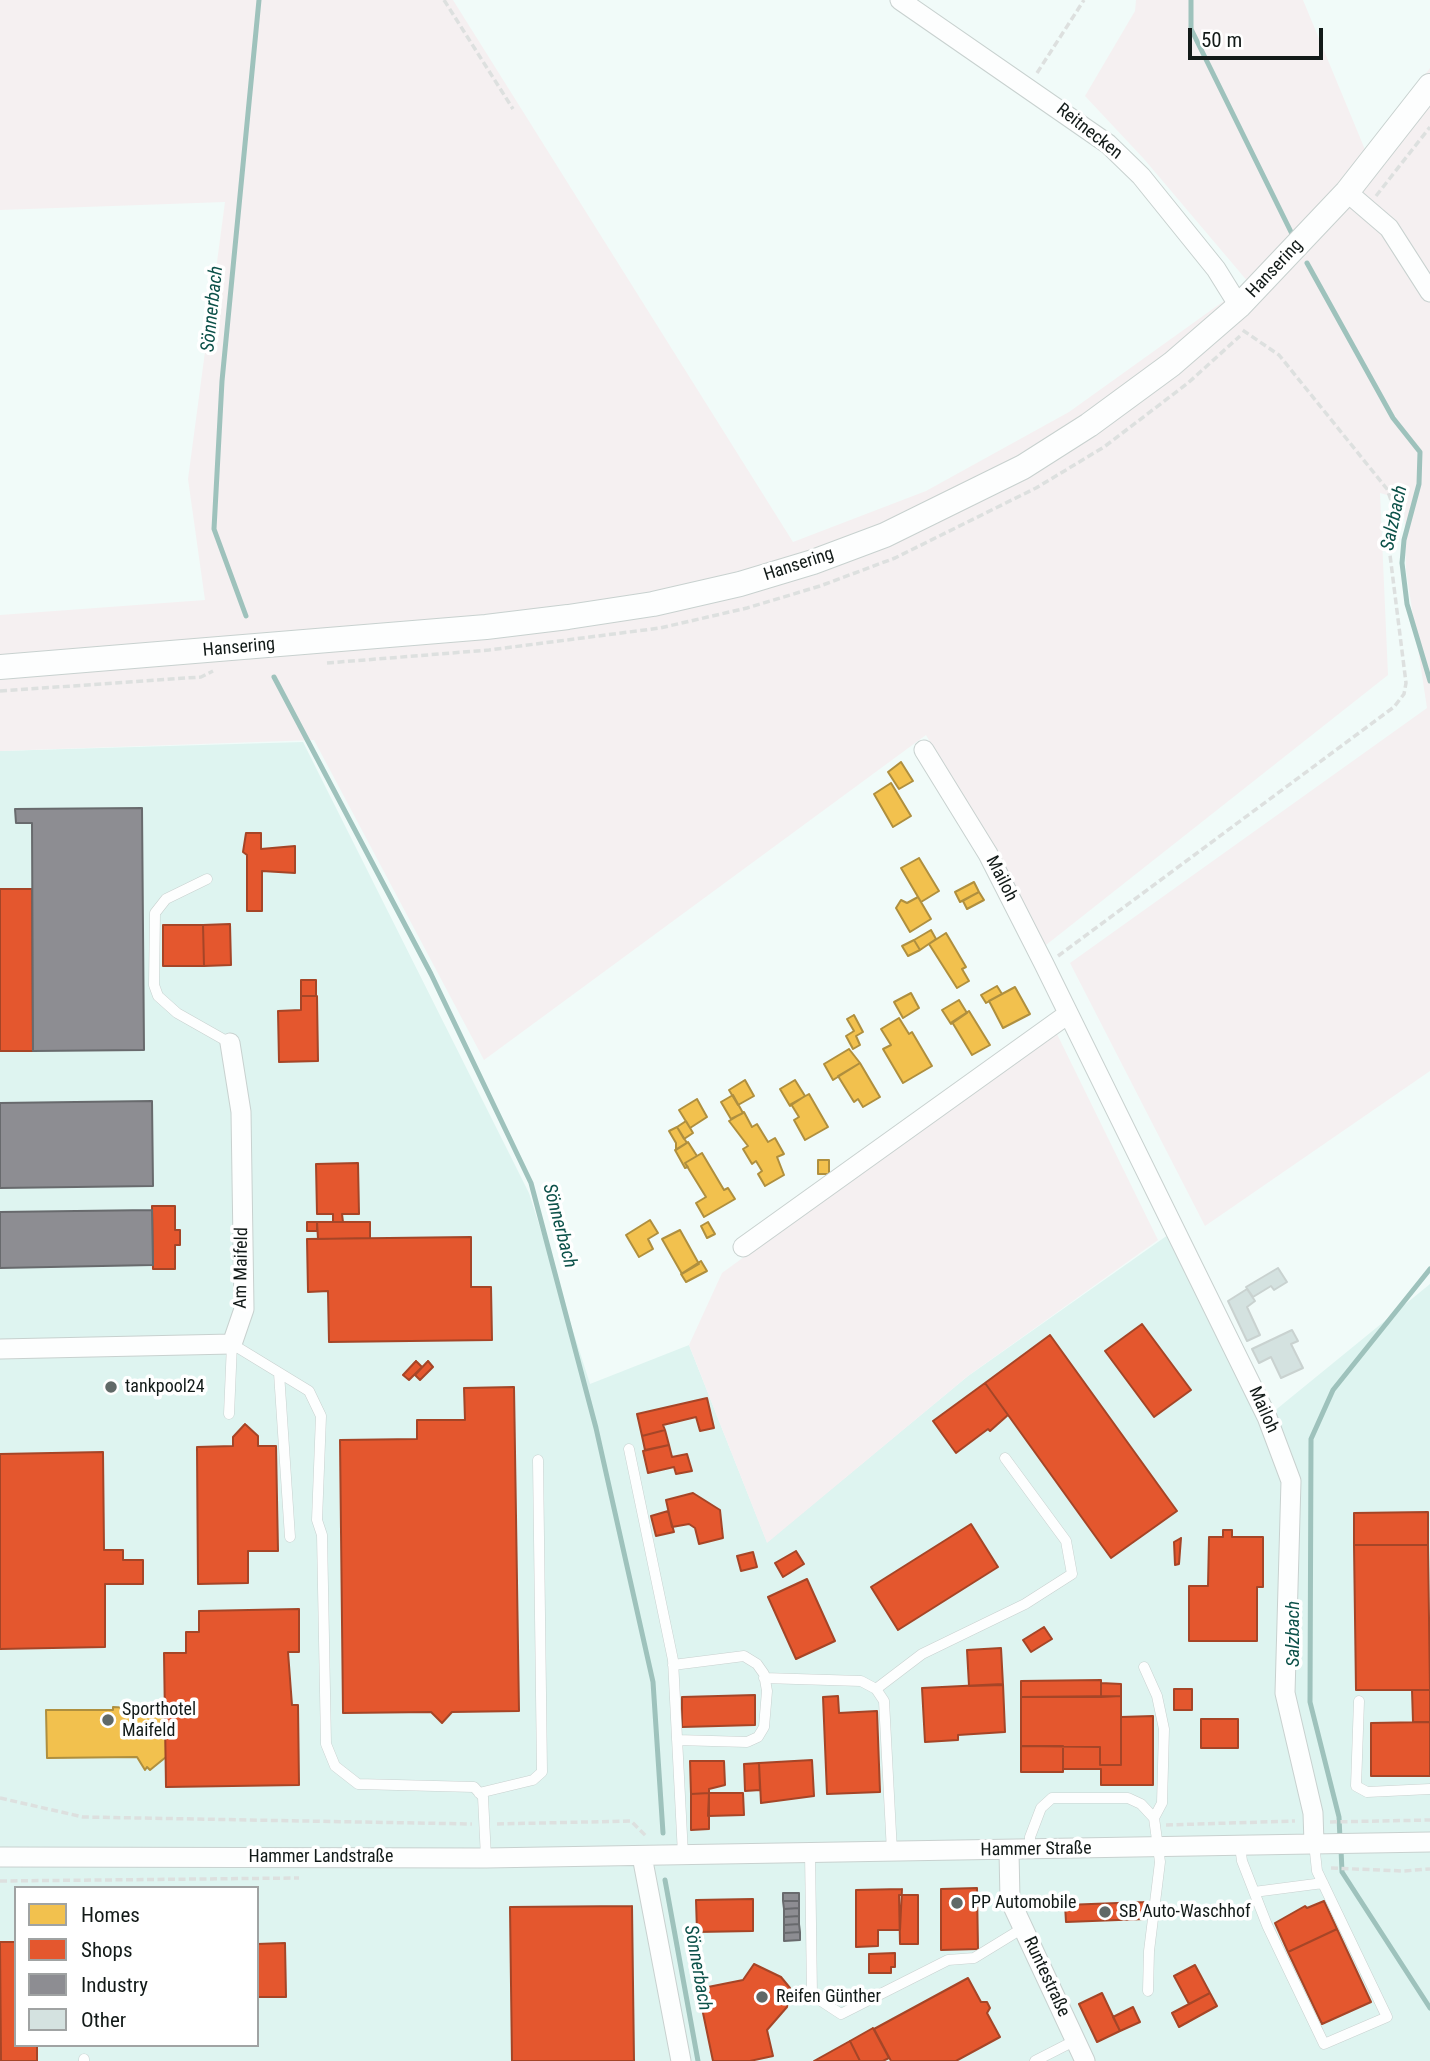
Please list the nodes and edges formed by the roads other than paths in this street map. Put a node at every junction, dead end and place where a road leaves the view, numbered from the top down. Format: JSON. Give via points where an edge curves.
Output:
{"nodes":[{"id":1,"x":900,"y":0,"type":"edge"},
{"id":2,"x":1430,"y":86,"type":"edge"},
{"id":3,"x":1347,"y":192,"type":"junction"},
{"id":4,"x":1430,"y":292,"type":"edge"},
{"id":5,"x":1239,"y":306,"type":"junction"},
{"id":6,"x":0,"y":667,"type":"edge"},
{"id":7,"x":924,"y":750,"type":"dead end"},
{"id":8,"x":207,"y":879,"type":"dead end"},
{"id":9,"x":1068,"y":1014,"type":"junction"},
{"id":10,"x":230,"y":1043,"type":"joint"},
{"id":11,"x":743,"y":1247,"type":"dead end"},
{"id":12,"x":232,"y":1344,"type":"junction"},
{"id":13,"x":0,"y":1349,"type":"edge"},
{"id":14,"x":279,"y":1373,"type":"junction"},
{"id":15,"x":229,"y":1415,"type":"dead end"},
{"id":16,"x":629,"y":1449,"type":"dead end"},
{"id":17,"x":1005,"y":1458,"type":"dead end"},
{"id":18,"x":538,"y":1460,"type":"dead end"},
{"id":19,"x":290,"y":1537,"type":"dead end"},
{"id":20,"x":673,"y":1665,"type":"junction"},
{"id":21,"x":1144,"y":1667,"type":"dead end"},
{"id":22,"x":764,"y":1678,"type":"junction"},
{"id":23,"x":876,"y":1689,"type":"junction"},
{"id":24,"x":1359,"y":1700,"type":"dead end"},
{"id":25,"x":677,"y":1740,"type":"junction"},
{"id":26,"x":1430,"y":1789,"type":"edge"},
{"id":27,"x":479,"y":1793,"type":"junction"},
{"id":28,"x":1155,"y":1822,"type":"junction"},
{"id":29,"x":1430,"y":1842,"type":"edge"},
{"id":30,"x":1320,"y":1843,"type":"junction"},
{"id":31,"x":1240,"y":1846,"type":"junction"},
{"id":32,"x":1160,"y":1847,"type":"junction"},
{"id":33,"x":683,"y":1850,"type":"junction"},
{"id":34,"x":1009,"y":1850,"type":"junction"},
{"id":35,"x":1030,"y":1850,"type":"junction"},
{"id":36,"x":892,"y":1852,"type":"junction"},
{"id":37,"x":810,"y":1853,"type":"junction"},
{"id":38,"x":642,"y":1856,"type":"junction"},
{"id":39,"x":0,"y":1857,"type":"edge"},
{"id":40,"x":486,"y":1858,"type":"junction"},
{"id":41,"x":1323,"y":1883,"type":"junction"},
{"id":42,"x":1254,"y":1892,"type":"junction"},
{"id":43,"x":1023,"y":1928,"type":"junction"},
{"id":44,"x":1148,"y":1991,"type":"dead end"},
{"id":45,"x":1076,"y":2040,"type":"junction"},
{"id":46,"x":681,"y":2061,"type":"edge"},
{"id":47,"x":1035,"y":2061,"type":"edge"},
{"id":48,"x":1085,"y":2061,"type":"edge"}],
"edges":[{"from":1,"to":5,"type":"street","name":"Reitnecken","via":[[1108,144],[1141,176],[1216,269]]},
{"from":2,"to":3,"type":"street","name":"Hansering"},
{"from":3,"to":4,"type":"street","via":[[1390,228]]},
{"from":3,"to":5,"type":"street","name":"Hansering"},
{"from":5,"to":6,"type":"street","name":"Hansering","via":[[1172,364],[1023,467],[885,535],[740,584],[653,604],[486,627]]},
{"from":7,"to":9,"type":"street","name":"Mailoh","via":[[988,855]]},
{"from":8,"to":10,"type":"lane","via":[[166,899],[155,913],[154,985],[158,996],[177,1013]]},
{"from":9,"to":11,"type":"street"},
{"from":9,"to":30,"type":"street","name":"Mailoh","via":[[1267,1417],[1292,1481],[1285,1693],[1319,1822]]},
{"from":10,"to":12,"type":"street","name":"Am Maifeld","via":[[241,1112],[244,1309]]},
{"from":12,"to":13,"type":"street"},
{"from":12,"to":14,"type":"lane"},
{"from":12,"to":15,"type":"lane"},
{"from":14,"to":19,"type":"lane"},
{"from":14,"to":27,"type":"lane","via":[[309,1391],[321,1416],[317,1520],[322,1535],[326,1744],[334,1766],[358,1784],[474,1787]]},
{"from":16,"to":20,"type":"lane"},
{"from":17,"to":23,"type":"lane","via":[[1066,1541],[1072,1574],[1025,1604],[922,1654]]},
{"from":18,"to":27,"type":"lane","via":[[542,1772],[533,1780]]},
{"from":20,"to":22,"type":"lane","via":[[744,1656],[757,1664]]},
{"from":20,"to":25,"type":"lane"},
{"from":21,"to":28,"type":"lane","via":[[1164,1729],[1161,1803]]},
{"from":22,"to":23,"type":"lane","via":[[861,1681]]},
{"from":22,"to":25,"type":"lane","via":[[764,1727],[758,1737],[747,1742]]},
{"from":23,"to":36,"type":"lane","via":[[884,1701]]},
{"from":24,"to":26,"type":"lane","via":[[1356,1786],[1367,1792]]},
{"from":25,"to":33,"type":"lane"},
{"from":27,"to":40,"type":"lane","via":[[483,1797]]},
{"from":28,"to":32,"type":"lane"},
{"from":28,"to":35,"type":"lane","via":[[1141,1804],[1128,1798],[1052,1798],[1041,1808]]},
{"from":29,"to":30,"type":"street","name":"Hammer Straße"},
{"from":30,"to":31,"type":"street","name":"Hammer Straße"},
{"from":30,"to":41,"type":"lane","via":[[1317,1871]]},
{"from":31,"to":32,"type":"street","name":"Hammer Straße"},
{"from":31,"to":42,"type":"lane"},
{"from":32,"to":35,"type":"street","name":"Hammer Straße"},
{"from":32,"to":44,"type":"lane"},
{"from":33,"to":37,"type":"street","name":"Hammer Straße"},
{"from":33,"to":38,"type":"street","name":"Hammer Straße"},
{"from":34,"to":35,"type":"street","name":"Hammer Straße"},
{"from":34,"to":36,"type":"street","name":"Hammer Straße"},
{"from":34,"to":43,"type":"street","name":"Runtestraße","via":[[1010,1899]]},
{"from":36,"to":37,"type":"street","name":"Hammer Straße"},
{"from":37,"to":43,"type":"lane","via":[[812,1995],[841,2014],[948,1960],[974,1958]]},
{"from":38,"to":40,"type":"street","name":"Hammer Landstraße"},
{"from":38,"to":46,"type":"street"},
{"from":39,"to":40,"type":"street","name":"Hammer Landstraße"},
{"from":41,"to":42,"type":"lane"},
{"from":41,"to":42,"type":"lane","via":[[1388,2017],[1324,2044]]},
{"from":43,"to":45,"type":"street","name":"Runtestraße"},
{"from":45,"to":47,"type":"lane"},
{"from":45,"to":48,"type":"street","name":"Runtestraße"}]}
